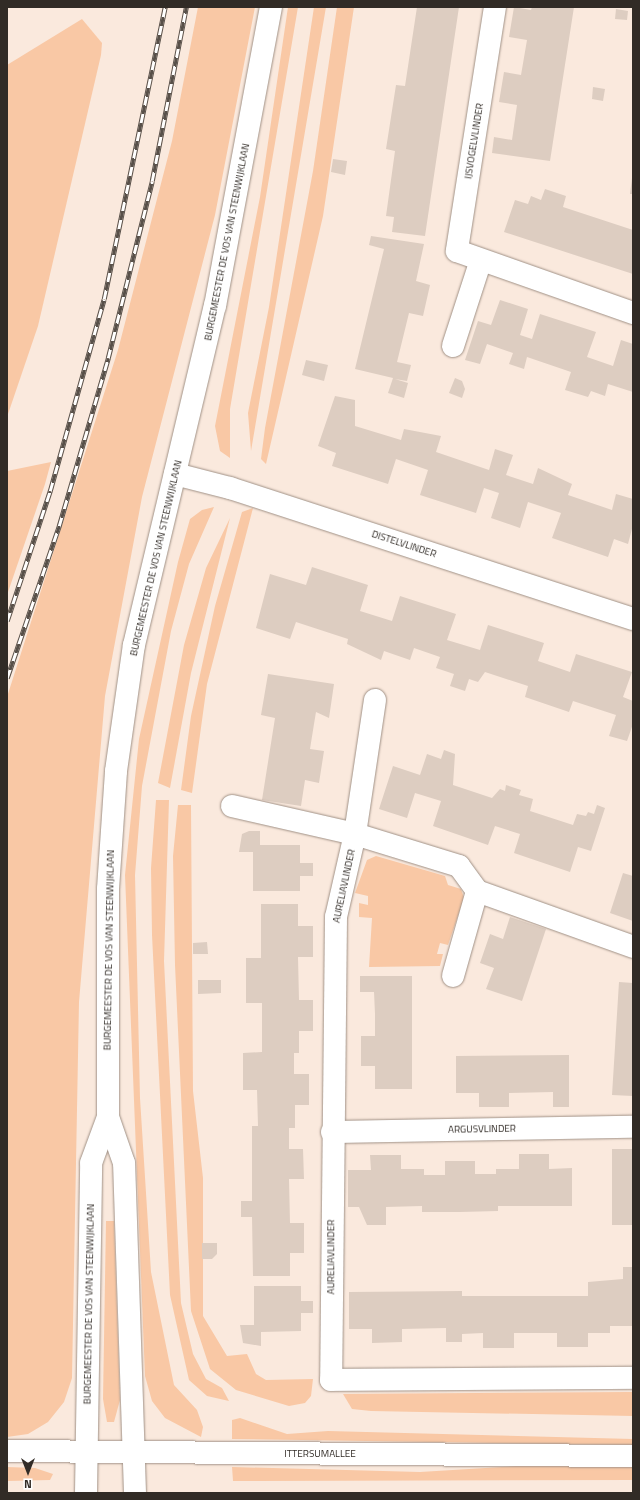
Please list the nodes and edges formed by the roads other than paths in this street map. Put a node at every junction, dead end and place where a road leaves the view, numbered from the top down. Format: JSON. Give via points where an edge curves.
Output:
{"nodes":[{"id":1,"x":271,"y":7,"type":"edge"},
{"id":2,"x":494,"y":7,"type":"edge"},
{"id":3,"x":481,"y":260,"type":"junction"},
{"id":4,"x":633,"y":313,"type":"edge"},
{"id":5,"x":453,"y":346,"type":"dead end"},
{"id":6,"x":175,"y":474,"type":"junction"},
{"id":7,"x":633,"y":619,"type":"edge"},
{"id":8,"x":375,"y":700,"type":"dead end"},
{"id":9,"x":232,"y":806,"type":"dead end"},
{"id":10,"x":355,"y":834,"type":"junction"},
{"id":11,"x":477,"y":892,"type":"junction"},
{"id":12,"x":633,"y":947,"type":"edge"},
{"id":13,"x":453,"y":976,"type":"dead end"},
{"id":14,"x":108,"y":1117,"type":"junction"},
{"id":15,"x":633,"y":1127,"type":"edge"},
{"id":16,"x":332,"y":1132,"type":"junction"},
{"id":17,"x":633,"y":1378,"type":"edge"},
{"id":18,"x":7,"y":1451,"type":"edge"},
{"id":19,"x":86,"y":1452,"type":"junction"},
{"id":20,"x":136,"y":1452,"type":"junction"},
{"id":21,"x":633,"y":1456,"type":"edge"},
{"id":22,"x":86,"y":1493,"type":"edge"},
{"id":23,"x":135,"y":1493,"type":"edge"}],
"edges":[{"from":1,"to":6,"type":"street","name":"BURGEMEESTER DE VOS VAN STEENWIJKLAAN","via":[[215,306]]},
{"from":2,"to":3,"type":"street","name":"IJSVOGELVLINDER","via":[[457,251]]},
{"from":3,"to":4,"type":"street","name":"IJSVOGELVLINDER"},
{"from":3,"to":5,"type":"street"},
{"from":6,"to":7,"type":"street","name":"DISTELVLINDER","via":[[235,489]]},
{"from":6,"to":14,"type":"street","name":"BURGEMEESTER DE VOS VAN STEENWIJKLAAN","via":[[134,645],[116,771],[108,889]]},
{"from":8,"to":10,"type":"street","name":"AURELIAVLINDER"},
{"from":9,"to":10,"type":"street"},
{"from":10,"to":11,"type":"street","via":[[459,866]]},
{"from":10,"to":16,"type":"street","name":"AURELIAVLINDER","via":[[336,917]]},
{"from":11,"to":12,"type":"street"},
{"from":11,"to":13,"type":"street"},
{"from":14,"to":19,"type":"street","name":"BURGEMEESTER DE VOS VAN STEENWIJKLAAN","via":[[91,1163]]},
{"from":14,"to":20,"type":"street","name":"BURGEMEESTER DE VOS VAN STEENWIJKLAAN","via":[[124,1163]]},
{"from":15,"to":16,"type":"street","name":"ARGUSVLINDER"},
{"from":16,"to":17,"type":"street","name":"AURELIAVLINDER","via":[[331,1380]]},
{"from":18,"to":19,"type":"street","name":"ITTERSUMALLEE"},
{"from":19,"to":20,"type":"street","name":"ITTERSUMALLEE"},
{"from":19,"to":22,"type":"street","name":"BURGEMEESTER DE VOS VAN STEENWIJKLAAN"},
{"from":20,"to":21,"type":"street","name":"ITTERSUMALLEE"},
{"from":20,"to":23,"type":"street","name":"BURGEMEESTER DE VOS VAN STEENWIJKLAAN"}]}
